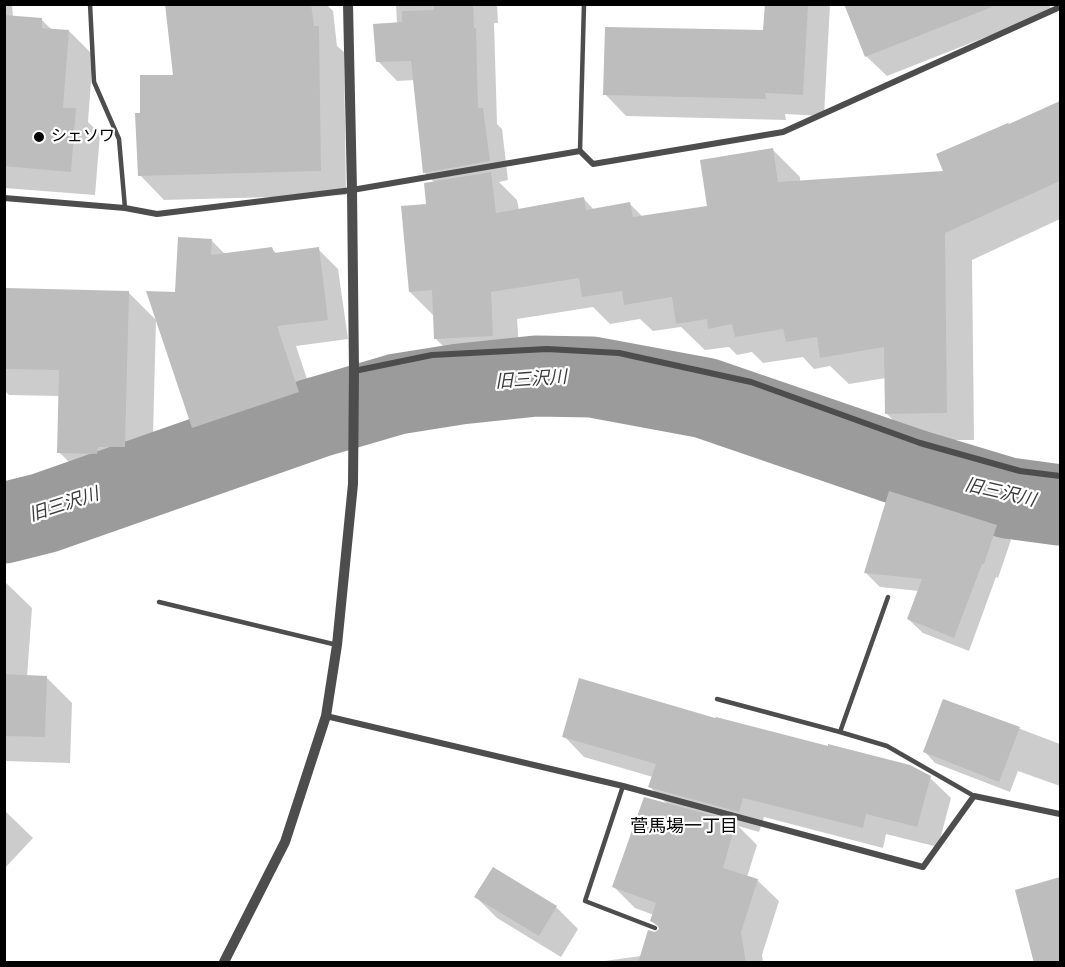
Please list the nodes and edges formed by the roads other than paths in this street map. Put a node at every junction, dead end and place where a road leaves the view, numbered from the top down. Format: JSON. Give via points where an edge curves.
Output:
{"nodes":[{"id":1,"x":90,"y":4,"type":"edge"},
{"id":2,"x":348,"y":4,"type":"edge"},
{"id":3,"x":584,"y":4,"type":"edge"},
{"id":4,"x":1060,"y":6,"type":"edge"},
{"id":5,"x":580,"y":151,"type":"junction"},
{"id":6,"x":352,"y":190,"type":"junction"},
{"id":7,"x":4,"y":198,"type":"edge"},
{"id":8,"x":125,"y":207,"type":"junction"},
{"id":9,"x":354,"y":371,"type":"junction"},
{"id":10,"x":1060,"y":476,"type":"edge"},
{"id":11,"x":888,"y":597,"type":"dead end"},
{"id":12,"x":159,"y":602,"type":"dead end"},
{"id":13,"x":337,"y":645,"type":"junction"},
{"id":14,"x":717,"y":699,"type":"dead end"},
{"id":15,"x":326,"y":716,"type":"junction"},
{"id":16,"x":840,"y":732,"type":"junction"},
{"id":17,"x":623,"y":786,"type":"junction"},
{"id":18,"x":974,"y":796,"type":"junction"},
{"id":19,"x":1060,"y":814,"type":"edge"},
{"id":20,"x":655,"y":928,"type":"dead end"},
{"id":21,"x":225,"y":963,"type":"edge"}],
"edges":[{"from":1,"to":8,"type":"lane","via":[[94,82],[119,139]]},
{"from":2,"to":6,"type":"street"},
{"from":3,"to":5,"type":"lane"},
{"from":4,"to":5,"type":"street","via":[[783,132],[593,164]]},
{"from":5,"to":6,"type":"street"},
{"from":6,"to":8,"type":"street","via":[[157,214]]},
{"from":6,"to":9,"type":"street"},
{"from":7,"to":8,"type":"street"},
{"from":9,"to":10,"type":"street","via":[[432,355],[547,349],[620,353],[751,382],[920,443],[1020,471]]},
{"from":9,"to":13,"type":"street","via":[[353,484]]},
{"from":11,"to":16,"type":"lane"},
{"from":12,"to":13,"type":"lane"},
{"from":13,"to":15,"type":"street"},
{"from":14,"to":16,"type":"lane"},
{"from":15,"to":17,"type":"street"},
{"from":15,"to":21,"type":"street","via":[[285,842]]},
{"from":16,"to":18,"type":"lane","via":[[887,746]]},
{"from":17,"to":18,"type":"street","via":[[923,867]]},
{"from":17,"to":20,"type":"lane","via":[[585,901]]},
{"from":18,"to":19,"type":"street"}]}
